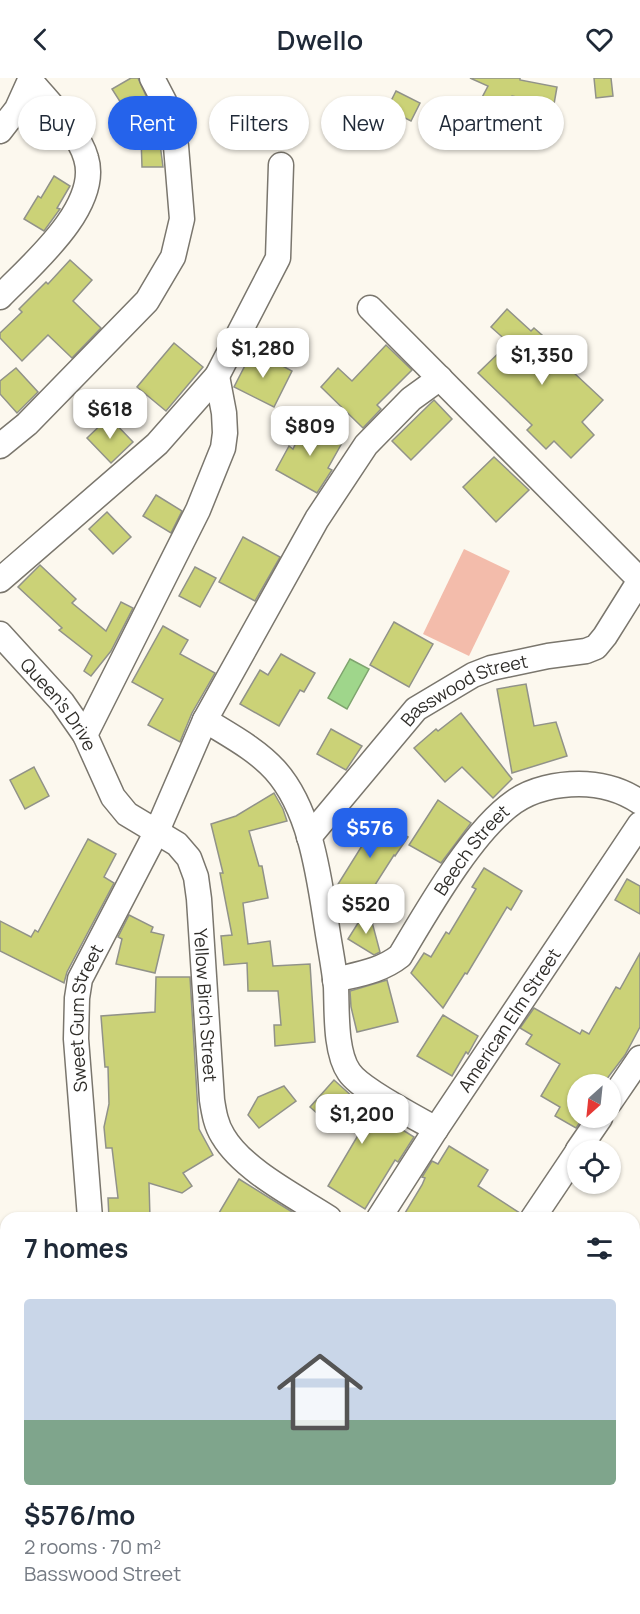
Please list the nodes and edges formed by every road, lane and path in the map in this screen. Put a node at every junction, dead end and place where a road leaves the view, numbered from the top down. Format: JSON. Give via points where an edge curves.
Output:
{"nodes":[{"id":1,"x":152,"y":78,"type":"edge"},
{"id":2,"x":30,"y":79,"type":"edge"},
{"id":3,"x":0,"y":130,"type":"edge"},
{"id":4,"x":281,"y":165,"type":"dead end"},
{"id":5,"x":0,"y":297,"type":"edge"},
{"id":6,"x":370,"y":309,"type":"dead end"},
{"id":7,"x":217,"y":376,"type":"junction"},
{"id":8,"x":440,"y":378,"type":"junction"},
{"id":9,"x":0,"y":446,"type":"edge"},
{"id":10,"x":0,"y":580,"type":"edge"},
{"id":11,"x":640,"y":580,"type":"edge"},
{"id":12,"x":0,"y":634,"type":"edge"},
{"id":13,"x":205,"y":720,"type":"junction"},
{"id":14,"x":85,"y":735,"type":"junction"},
{"id":15,"x":105,"y":780,"type":"joint"},
{"id":16,"x":640,"y":802,"type":"edge"},
{"id":17,"x":640,"y":824,"type":"edge"},
{"id":18,"x":157,"y":831,"type":"junction"},
{"id":19,"x":309,"y":837,"type":"junction"},
{"id":20,"x":335,"y":980,"type":"junction"},
{"id":21,"x":640,"y":1058,"type":"edge"},
{"id":22,"x":621,"y":1086,"type":"edge"},
{"id":23,"x":436,"y":1130,"type":"junction"},
{"id":24,"x":567,"y":1167,"type":"edge"},
{"id":25,"x":90,"y":1212,"type":"edge"},
{"id":26,"x":320,"y":1212,"type":"edge"},
{"id":27,"x":384,"y":1212,"type":"edge"},
{"id":28,"x":537,"y":1212,"type":"edge"}],
"edges":[{"from":1,"to":9,"type":"street","via":[[164,101],[176,146],[183,219],[173,257],[141,307],[27,424]]},
{"from":2,"to":3,"type":"street","via":[[16,109]]},
{"from":2,"to":5,"type":"street","via":[[78,141],[86,156],[88,179],[68,224]]},
{"from":4,"to":7,"type":"street","via":[[278,258]]},
{"from":6,"to":8,"type":"street"},
{"from":7,"to":10,"type":"street","via":[[157,444]]},
{"from":7,"to":14,"type":"street","via":[[224,414],[223,448],[198,510]]},
{"from":8,"to":11,"type":"street"},
{"from":8,"to":13,"type":"street","name":"Sweet Gum Street","via":[[387,422],[344,476]]},
{"from":11,"to":19,"type":"street","name":"Basswood Street","via":[[596,647],[491,668],[416,709]]},
{"from":12,"to":14,"type":"street","name":"Queen's Drive","via":[[62,702]]},
{"from":13,"to":18,"type":"street","name":"Sweet Gum Street"},
{"from":13,"to":19,"type":"street","via":[[276,771],[287,785]]},
{"from":14,"to":15,"type":"street","name":"Queen's Drive"},
{"from":15,"to":18,"type":"street","name":"Yellow Birch Street","via":[[127,814]]},
{"from":16,"to":20,"type":"street","name":"Beech Street","via":[[630,795],[587,784],[562,784],[515,801],[466,854],[400,956],[377,970]]},
{"from":17,"to":23,"type":"street","name":"American Elm Street"},
{"from":18,"to":25,"type":"street","name":"Sweet Gum Street","via":[[80,979],[76,1040]]},
{"from":18,"to":26,"type":"street","name":"Yellow Birch Street","via":[[189,858],[196,877],[212,1100],[219,1129],[247,1164]]},
{"from":19,"to":20,"type":"street"},
{"from":20,"to":23,"type":"street","via":[[340,1049],[349,1073]]},
{"from":21,"to":22,"type":"street"},
{"from":23,"to":27,"type":"street","name":"American Elm Street"},
{"from":24,"to":28,"type":"street"}]}
